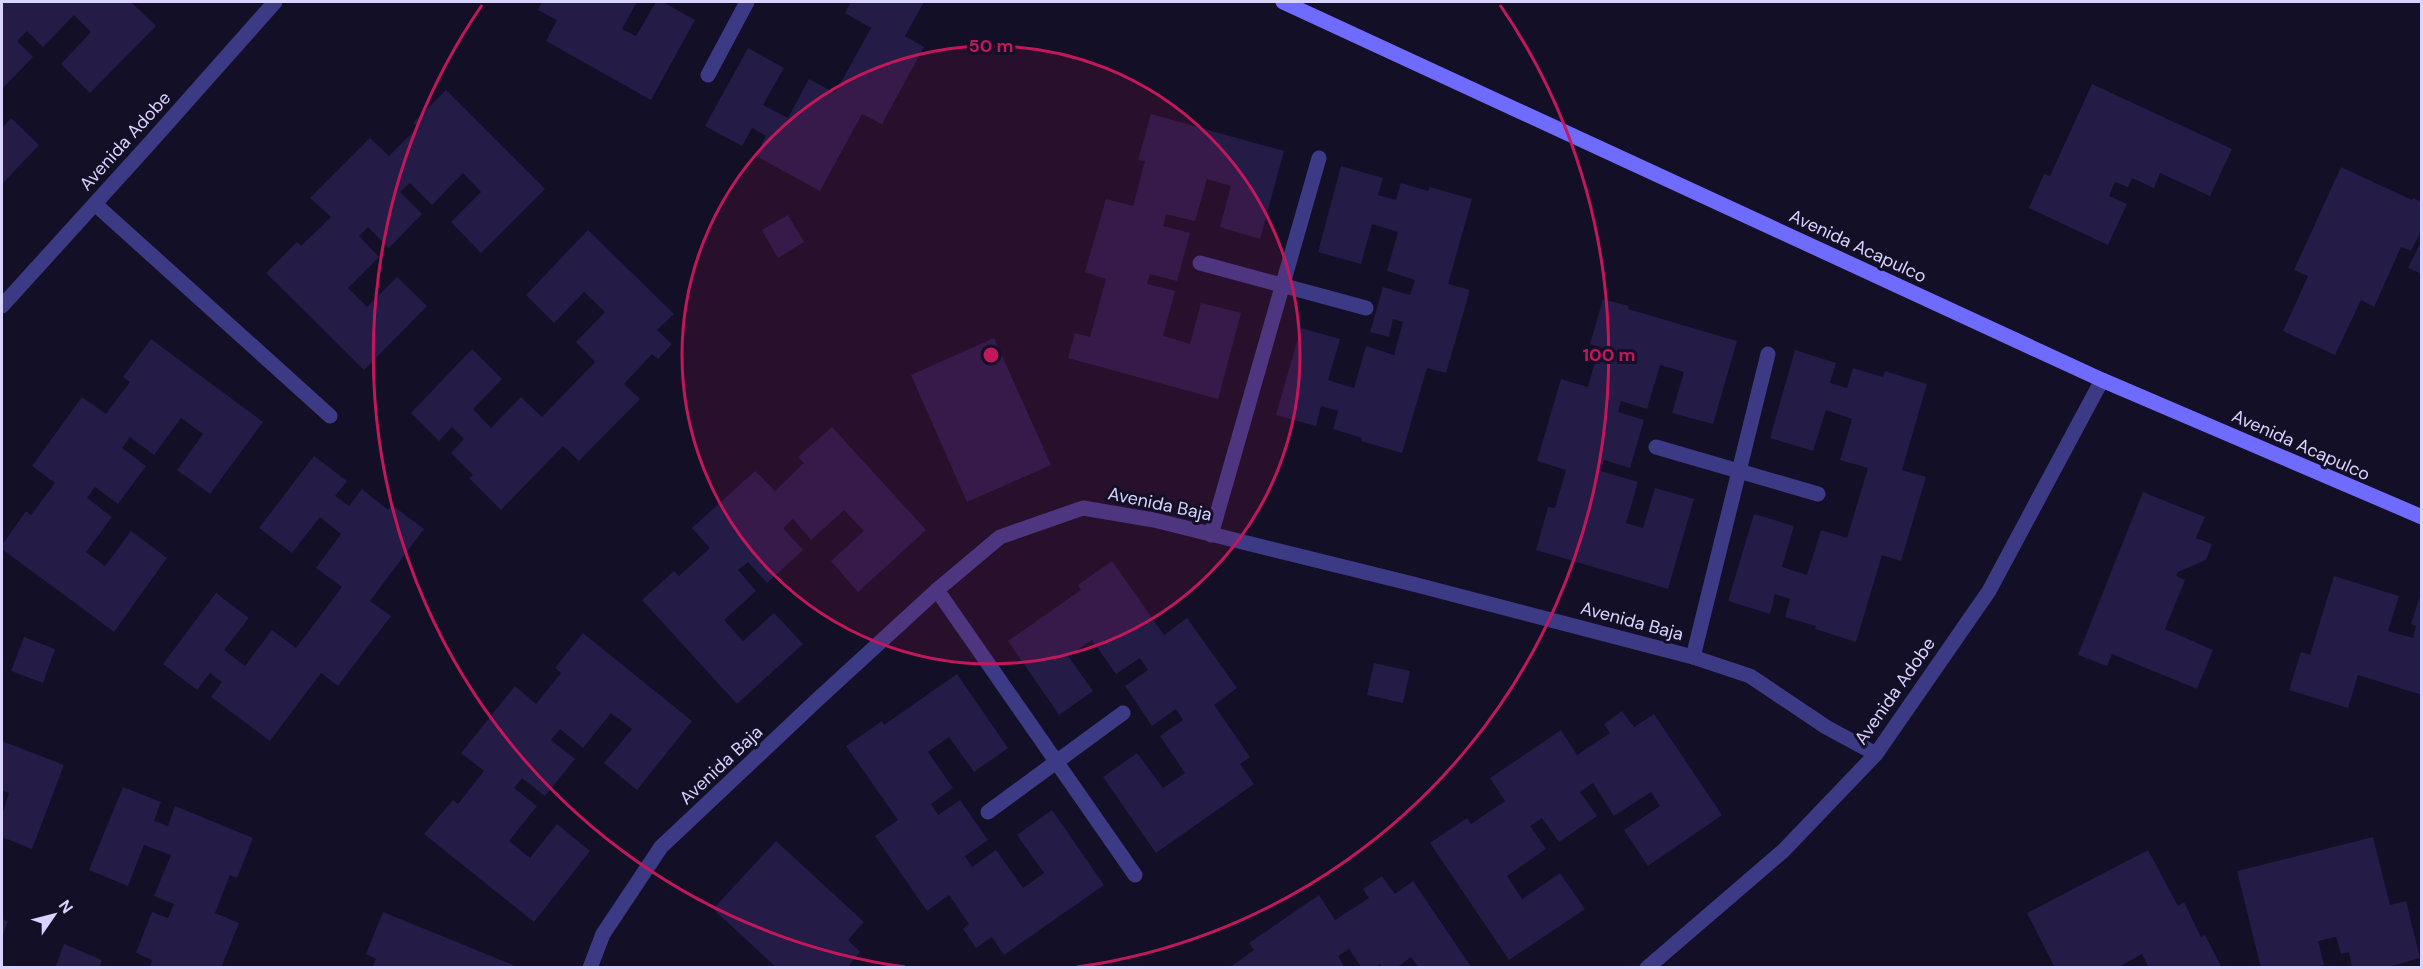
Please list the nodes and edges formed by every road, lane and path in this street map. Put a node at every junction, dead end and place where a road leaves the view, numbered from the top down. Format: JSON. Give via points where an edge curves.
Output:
{"nodes":[{"id":1,"x":275,"y":2,"type":"edge"},
{"id":2,"x":747,"y":2,"type":"edge"},
{"id":3,"x":1283,"y":2,"type":"edge"},
{"id":4,"x":708,"y":75,"type":"dead end"},
{"id":5,"x":1319,"y":158,"type":"dead end"},
{"id":6,"x":94,"y":204,"type":"junction"},
{"id":7,"x":1200,"y":264,"type":"dead end"},
{"id":8,"x":1283,"y":286,"type":"junction"},
{"id":9,"x":2,"y":306,"type":"edge"},
{"id":10,"x":1366,"y":308,"type":"dead end"},
{"id":11,"x":1768,"y":354,"type":"dead end"},
{"id":12,"x":2102,"y":380,"type":"junction"},
{"id":13,"x":330,"y":416,"type":"dead end"},
{"id":14,"x":1656,"y":447,"type":"dead end"},
{"id":15,"x":1738,"y":471,"type":"junction"},
{"id":16,"x":1818,"y":494,"type":"dead end"},
{"id":17,"x":2421,"y":518,"type":"edge"},
{"id":18,"x":1211,"y":535,"type":"junction"},
{"id":19,"x":937,"y":591,"type":"junction"},
{"id":20,"x":1693,"y":657,"type":"junction"},
{"id":21,"x":1124,"y":713,"type":"dead end"},
{"id":22,"x":1876,"y":754,"type":"junction"},
{"id":23,"x":1056,"y":762,"type":"junction"},
{"id":24,"x":988,"y":812,"type":"dead end"},
{"id":25,"x":1135,"y":875,"type":"dead end"},
{"id":26,"x":590,"y":968,"type":"edge"},
{"id":27,"x":1647,"y":968,"type":"edge"}],
"edges":[{"from":1,"to":6,"type":"street","name":"Avenida Adobe"},
{"from":2,"to":4,"type":"street"},
{"from":3,"to":12,"type":"street","name":"Avenida Acapulco"},
{"from":5,"to":8,"type":"street"},
{"from":6,"to":9,"type":"street","name":"Avenida Adobe"},
{"from":6,"to":13,"type":"street"},
{"from":7,"to":8,"type":"street"},
{"from":8,"to":10,"type":"street"},
{"from":8,"to":18,"type":"street"},
{"from":11,"to":15,"type":"street"},
{"from":12,"to":17,"type":"street","name":"Avenida Acapulco"},
{"from":12,"to":22,"type":"street","name":"Avenida Adobe","via":[[1989,591]]},
{"from":14,"to":15,"type":"street"},
{"from":15,"to":16,"type":"street"},
{"from":15,"to":20,"type":"street"},
{"from":18,"to":19,"type":"street","name":"Avenida Baja","via":[[1083,508],[1000,537]]},
{"from":18,"to":20,"type":"street","name":"Avenida Baja"},
{"from":19,"to":23,"type":"street"},
{"from":19,"to":26,"type":"street","name":"Avenida Baja","via":[[661,847],[603,934]]},
{"from":20,"to":22,"type":"street","name":"Avenida Baja","via":[[1750,676],[1826,727]]},
{"from":21,"to":23,"type":"street"},
{"from":22,"to":27,"type":"street","name":"Avenida Adobe","via":[[1783,850]]},
{"from":23,"to":24,"type":"street"},
{"from":23,"to":25,"type":"street"}]}
